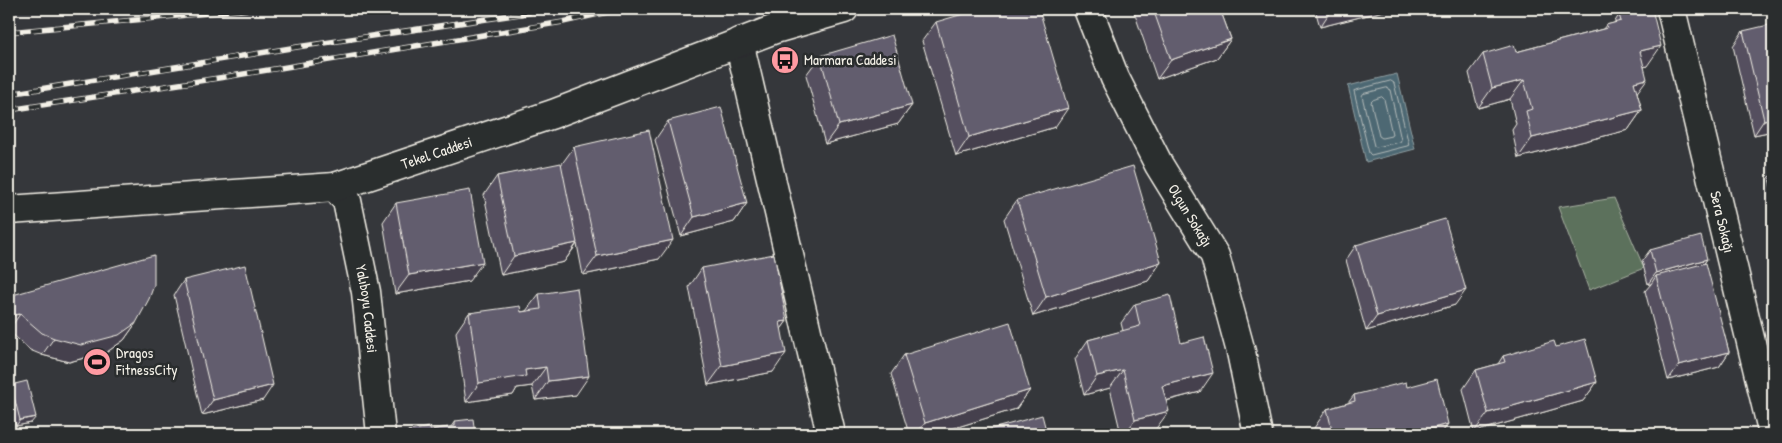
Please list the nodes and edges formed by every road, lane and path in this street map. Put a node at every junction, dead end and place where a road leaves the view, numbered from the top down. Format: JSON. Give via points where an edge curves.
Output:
{"nodes":[{"id":1,"x":844,"y":9,"type":"edge"},
{"id":2,"x":1088,"y":9,"type":"edge"},
{"id":3,"x":1671,"y":9,"type":"edge"},
{"id":4,"x":739,"y":42,"type":"junction"},
{"id":5,"x":335,"y":187,"type":"junction"},
{"id":6,"x":9,"y":210,"type":"edge"},
{"id":7,"x":381,"y":434,"type":"edge"},
{"id":8,"x":830,"y":434,"type":"edge"},
{"id":9,"x":1258,"y":434,"type":"edge"},
{"id":10,"x":1773,"y":434,"type":"edge"}],
"edges":[{"from":1,"to":4,"type":"street","name":"Tekel Caddesi"},
{"from":2,"to":9,"type":"street","name":"Olgun Sokağı","via":[[1115,78],[1159,165],[1216,256]]},
{"from":3,"to":10,"type":"street","name":"Sera Sokağı"},
{"from":4,"to":5,"type":"street","name":"Tekel Caddesi","via":[[553,114]]},
{"from":4,"to":8,"type":"street"},
{"from":5,"to":6,"type":"street","name":"Tekel Caddesi"},
{"from":5,"to":7,"type":"street","name":"Yalıboyu Caddesi","via":[[347,201],[366,292]]}]}
